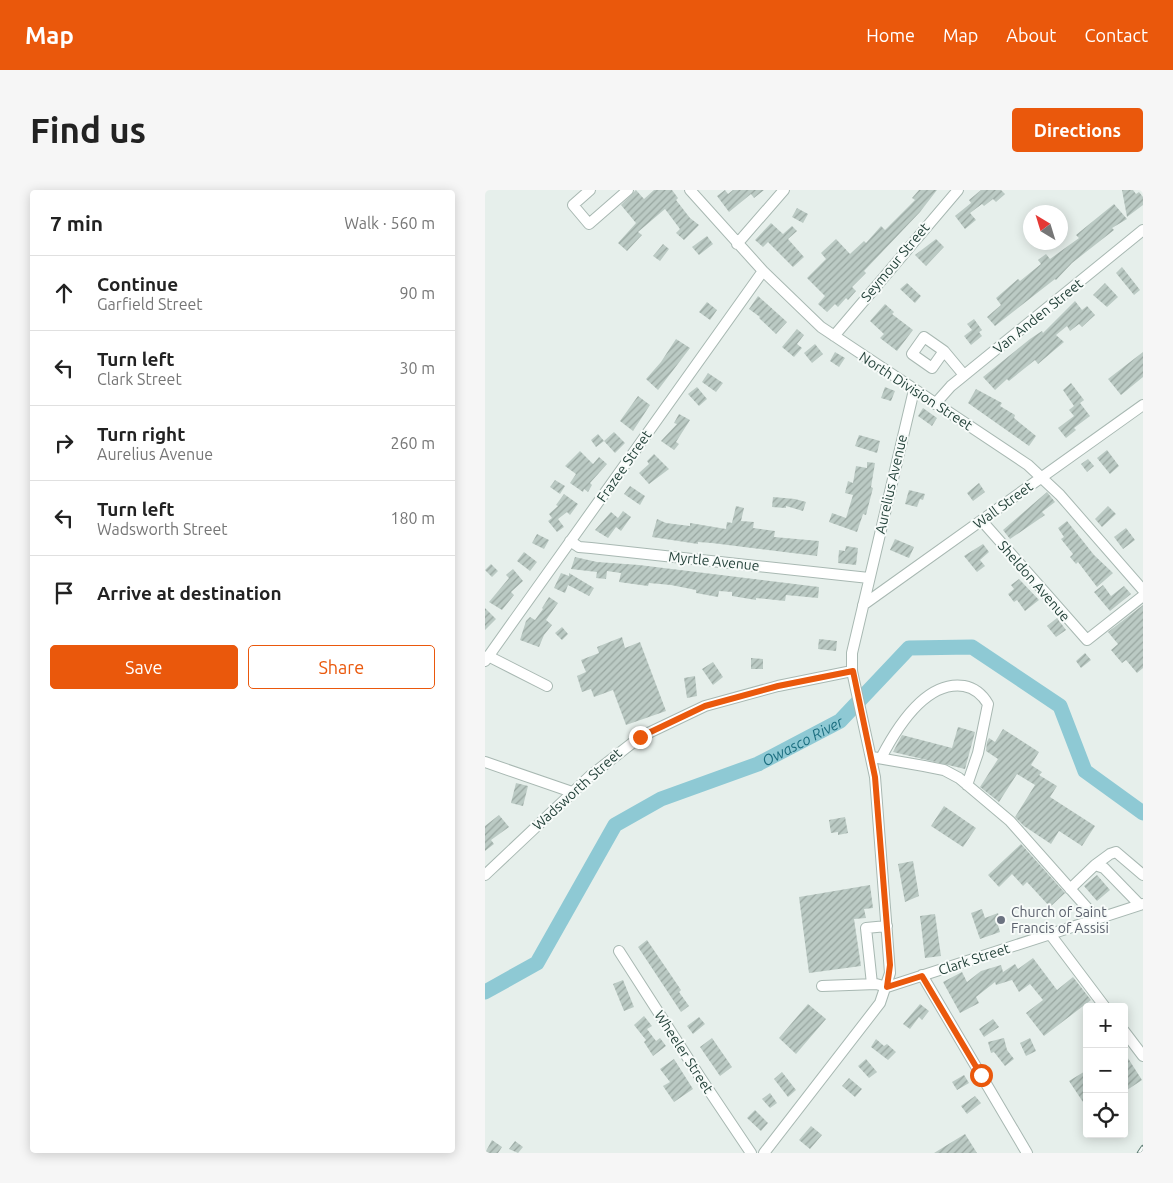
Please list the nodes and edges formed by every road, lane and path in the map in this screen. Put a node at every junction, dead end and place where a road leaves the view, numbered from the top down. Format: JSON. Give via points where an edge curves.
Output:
{"nodes":[{"id":1,"x":589,"y":190,"type":"edge"},
{"id":2,"x":628,"y":190,"type":"edge"},
{"id":3,"x":690,"y":190,"type":"edge"},
{"id":4,"x":784,"y":190,"type":"edge"},
{"id":5,"x":958,"y":190,"type":"edge"},
{"id":6,"x":1143,"y":230,"type":"edge"},
{"id":7,"x":737,"y":244,"type":"junction"},
{"id":8,"x":763,"y":271,"type":"junction"},
{"id":9,"x":833,"y":336,"type":"junction"},
{"id":10,"x":944,"y":351,"type":"dead end"},
{"id":11,"x":964,"y":375,"type":"junction"},
{"id":12,"x":914,"y":390,"type":"junction"},
{"id":13,"x":935,"y":404,"type":"junction"},
{"id":14,"x":1143,"y":405,"type":"edge"},
{"id":15,"x":1043,"y":477,"type":"junction"},
{"id":16,"x":981,"y":521,"type":"junction"},
{"id":17,"x":570,"y":542,"type":"junction"},
{"id":18,"x":864,"y":577,"type":"junction"},
{"id":19,"x":1143,"y":590,"type":"edge"},
{"id":20,"x":1143,"y":596,"type":"edge"},
{"id":21,"x":863,"y":605,"type":"junction"},
{"id":22,"x":487,"y":658,"type":"edge"},
{"id":23,"x":853,"y":675,"type":"junction"},
{"id":24,"x":547,"y":686,"type":"dead end"},
{"id":25,"x":877,"y":758,"type":"junction"},
{"id":26,"x":485,"y":762,"type":"edge"},
{"id":27,"x":967,"y":784,"type":"junction"},
{"id":28,"x":573,"y":792,"type":"junction"},
{"id":29,"x":1095,"y":865,"type":"junction"},
{"id":30,"x":485,"y":875,"type":"edge"},
{"id":31,"x":1143,"y":875,"type":"edge"},
{"id":32,"x":1071,"y":890,"type":"junction"},
{"id":33,"x":1141,"y":904,"type":"edge"},
{"id":34,"x":1097,"y":919,"type":"junction"},
{"id":35,"x":887,"y":926,"type":"junction"},
{"id":36,"x":1050,"y":934,"type":"junction"},
{"id":37,"x":619,"y":951,"type":"dead end"},
{"id":38,"x":922,"y":976,"type":"junction"},
{"id":39,"x":871,"y":984,"type":"junction"},
{"id":40,"x":822,"y":986,"type":"dead end"},
{"id":41,"x":887,"y":987,"type":"junction"},
{"id":42,"x":1102,"y":1003,"type":"edge"},
{"id":43,"x":1128,"y":1036,"type":"edge"},
{"id":44,"x":1143,"y":1056,"type":"edge"},
{"id":45,"x":751,"y":1153,"type":"edge"},
{"id":46,"x":765,"y":1153,"type":"edge"},
{"id":47,"x":1027,"y":1153,"type":"edge"}],
"edges":[{"from":1,"to":2,"type":"street","via":[[573,205],[589,224]]},
{"from":3,"to":7,"type":"street","name":"North Division Street"},
{"from":4,"to":7,"type":"street"},
{"from":5,"to":9,"type":"street","name":"Seymour Street"},
{"from":6,"to":11,"type":"street","name":"Van Anden Street"},
{"from":7,"to":8,"type":"street","name":"North Division Street"},
{"from":8,"to":9,"type":"street","name":"North Division Street"},
{"from":8,"to":17,"type":"street","name":"Frazee Street"},
{"from":9,"to":12,"type":"street","name":"North Division Street"},
{"from":10,"to":11,"type":"street"},
{"from":11,"to":13,"type":"street","name":"Van Anden Street"},
{"from":12,"to":13,"type":"street","name":"North Division Street"},
{"from":12,"to":18,"type":"street","name":"Aurelius Avenue"},
{"from":13,"to":15,"type":"street","name":"North Division Street"},
{"from":14,"to":15,"type":"street","name":"Wall Street"},
{"from":15,"to":16,"type":"street","name":"Wall Street"},
{"from":15,"to":19,"type":"street","name":"North Division Street"},
{"from":16,"to":20,"type":"street","name":"Sheldon Avenue","via":[[1087,640]]},
{"from":16,"to":21,"type":"street","name":"Wall Street"},
{"from":17,"to":18,"type":"street","name":"Myrtle Avenue","via":[[591,548]]},
{"from":17,"to":22,"type":"street","name":"Frazee Street"},
{"from":18,"to":21,"type":"street","name":"Aurelius Avenue"},
{"from":21,"to":23,"type":"street","name":"Aurelius Avenue","via":[[852,654]]},
{"from":22,"to":24,"type":"street"},
{"from":23,"to":25,"type":"street","name":"Aurelius Avenue","via":[[866,731]]},
{"from":23,"to":28,"type":"street","name":"Wadsworth Street","via":[[778,686],[699,708],[622,748]]},
{"from":25,"to":27,"type":"street","via":[[943,770]]},
{"from":25,"to":27,"type":"street","via":[[925,699],[944,688],[958,685],[973,688],[987,704],[978,753]]},
{"from":25,"to":35,"type":"street","name":"Aurelius Avenue"},
{"from":26,"to":28,"type":"street"},
{"from":27,"to":32,"type":"street","via":[[1009,821]]},
{"from":28,"to":30,"type":"street","name":"Wadsworth Street"},
{"from":29,"to":31,"type":"street","via":[[1117,852]]},
{"from":29,"to":32,"type":"street"},
{"from":29,"to":33,"type":"street","via":[[1104,868]]},
{"from":32,"to":34,"type":"street"},
{"from":33,"to":34,"type":"street","name":"Clark Street"},
{"from":34,"to":36,"type":"street","name":"Clark Street"},
{"from":35,"to":39,"type":"street","via":[[866,928]]},
{"from":35,"to":41,"type":"street","name":"Aurelius Avenue","via":[[890,965]]},
{"from":36,"to":38,"type":"street","name":"Clark Street"},
{"from":36,"to":42,"type":"street"},
{"from":37,"to":45,"type":"street","name":"Wheeler Street"},
{"from":38,"to":41,"type":"street","name":"Clark Street"},
{"from":38,"to":47,"type":"street"},
{"from":39,"to":40,"type":"street"},
{"from":39,"to":41,"type":"street"},
{"from":41,"to":46,"type":"street","via":[[868,1021]]},
{"from":43,"to":44,"type":"street"}]}
